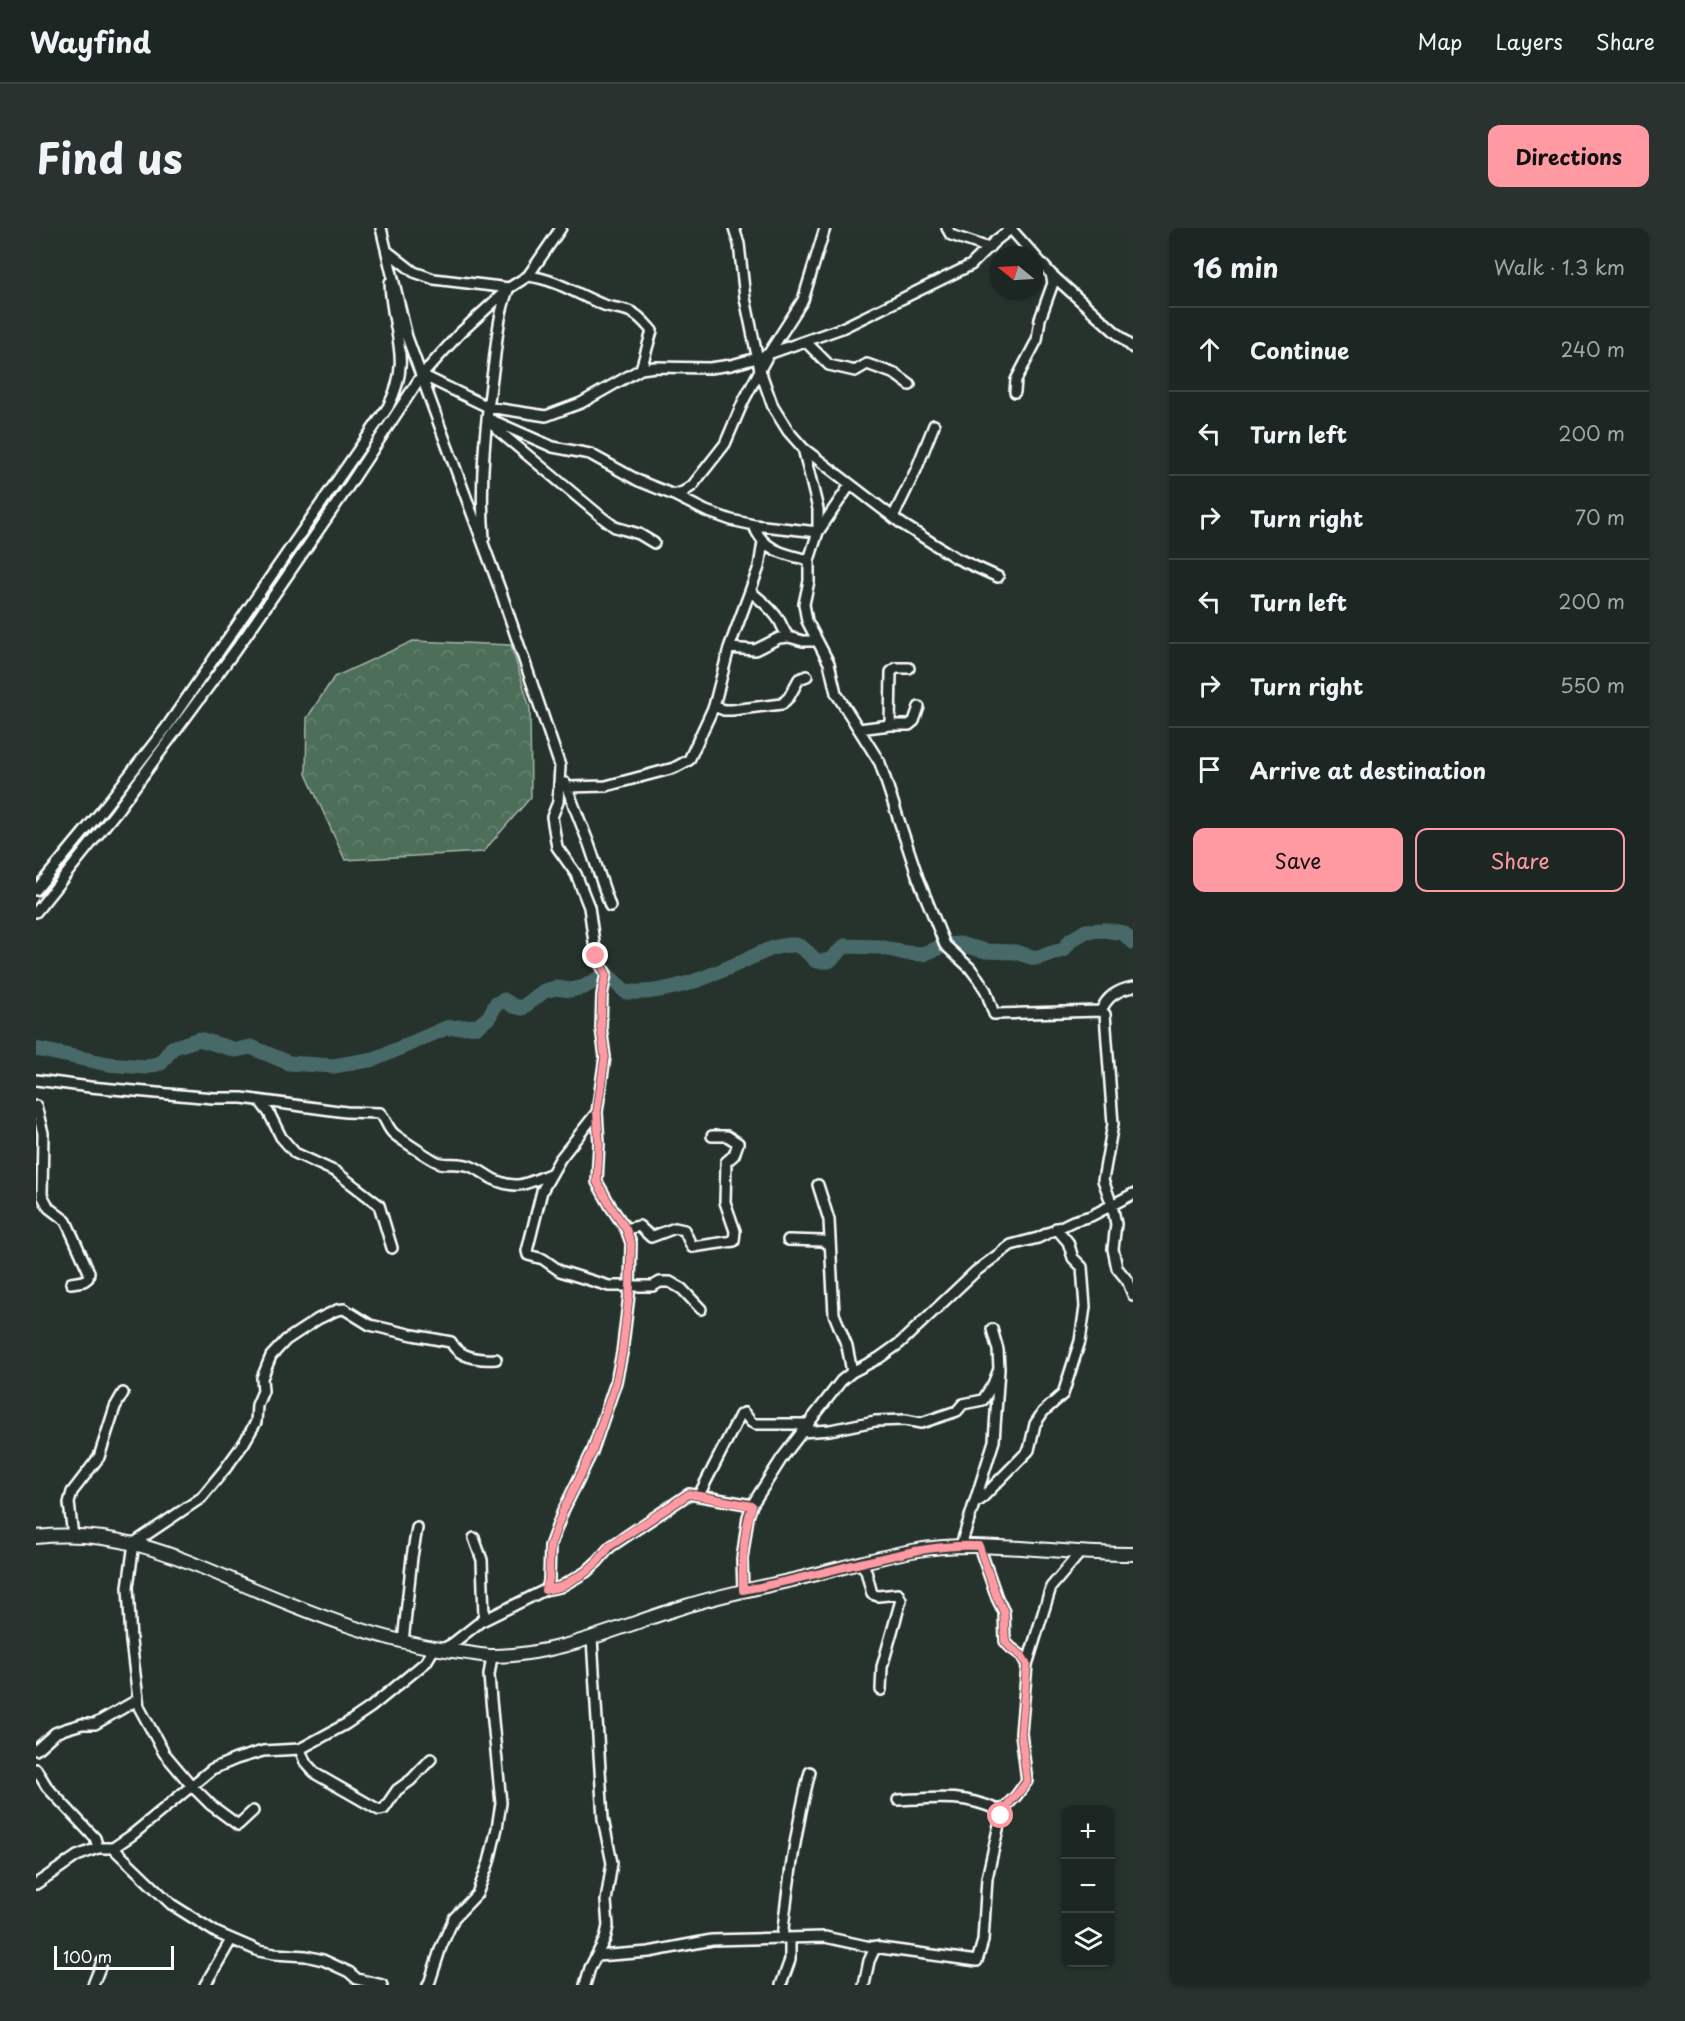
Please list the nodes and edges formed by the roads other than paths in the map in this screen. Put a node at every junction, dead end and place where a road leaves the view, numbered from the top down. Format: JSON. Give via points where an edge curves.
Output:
{"nodes":[{"id":1,"x":381,"y":228,"type":"edge"},
{"id":2,"x":561,"y":228,"type":"edge"},
{"id":3,"x":734,"y":228,"type":"edge"},
{"id":4,"x":825,"y":228,"type":"edge"},
{"id":5,"x":947,"y":228,"type":"edge"},
{"id":6,"x":1011,"y":228,"type":"edge"},
{"id":7,"x":991,"y":246,"type":"edge"},
{"id":8,"x":989,"y":248,"type":"joint"},
{"id":9,"x":387,"y":251,"type":"junction"},
{"id":10,"x":390,"y":264,"type":"junction"},
{"id":11,"x":1051,"y":273,"type":"junction"},
{"id":12,"x":528,"y":276,"type":"junction"},
{"id":13,"x":509,"y":288,"type":"junction"},
{"id":14,"x":806,"y":342,"type":"junction"},
{"id":15,"x":1133,"y":348,"type":"edge"},
{"id":16,"x":769,"y":353,"type":"junction"},
{"id":17,"x":757,"y":358,"type":"junction"},
{"id":18,"x":641,"y":369,"type":"junction"},
{"id":19,"x":760,"y":370,"type":"junction"},
{"id":20,"x":422,"y":375,"type":"junction"},
{"id":21,"x":910,"y":385,"type":"dead end"},
{"id":22,"x":1015,"y":392,"type":"dead end"},
{"id":23,"x":488,"y":407,"type":"junction"},
{"id":24,"x":487,"y":418,"type":"junction"},
{"id":25,"x":934,"y":425,"type":"dead end"},
{"id":26,"x":803,"y":448,"type":"junction"},
{"id":27,"x":850,"y":485,"type":"junction"},
{"id":28,"x":674,"y":495,"type":"junction"},
{"id":29,"x":893,"y":517,"type":"junction"},
{"id":30,"x":754,"y":525,"type":"junction"},
{"id":31,"x":818,"y":532,"type":"junction"},
{"id":32,"x":763,"y":542,"type":"junction"},
{"id":33,"x":654,"y":543,"type":"dead end"},
{"id":34,"x":486,"y":551,"type":"junction"},
{"id":35,"x":809,"y":561,"type":"junction"},
{"id":36,"x":998,"y":577,"type":"dead end"},
{"id":37,"x":751,"y":592,"type":"junction"},
{"id":38,"x":789,"y":637,"type":"junction"},
{"id":39,"x":817,"y":641,"type":"junction"},
{"id":40,"x":729,"y":648,"type":"junction"},
{"id":41,"x":909,"y":668,"type":"dead end"},
{"id":42,"x":807,"y":676,"type":"dead end"},
{"id":43,"x":714,"y":706,"type":"junction"},
{"id":44,"x":919,"y":707,"type":"dead end"},
{"id":45,"x":890,"y":725,"type":"junction"},
{"id":46,"x":859,"y":729,"type":"junction"},
{"id":47,"x":560,"y":766,"type":"junction"},
{"id":48,"x":567,"y":787,"type":"junction"},
{"id":49,"x":36,"y":890,"type":"edge"},
{"id":50,"x":610,"y":906,"type":"dead end"},
{"id":51,"x":36,"y":912,"type":"edge"},
{"id":52,"x":1133,"y":987,"type":"edge"},
{"id":53,"x":1101,"y":1011,"type":"junction"},
{"id":54,"x":36,"y":1080,"type":"edge"},
{"id":55,"x":260,"y":1101,"type":"junction"},
{"id":56,"x":36,"y":1106,"type":"edge"},
{"id":57,"x":597,"y":1112,"type":"junction"},
{"id":58,"x":712,"y":1136,"type":"dead end"},
{"id":59,"x":550,"y":1174,"type":"junction"},
{"id":60,"x":818,"y":1185,"type":"dead end"},
{"id":61,"x":1133,"y":1194,"type":"edge"},
{"id":62,"x":1112,"y":1205,"type":"junction"},
{"id":63,"x":1056,"y":1228,"type":"junction"},
{"id":64,"x":626,"y":1229,"type":"junction"},
{"id":65,"x":788,"y":1240,"type":"dead end"},
{"id":66,"x":829,"y":1245,"type":"junction"},
{"id":67,"x":392,"y":1248,"type":"dead end"},
{"id":68,"x":71,"y":1283,"type":"dead end"},
{"id":69,"x":630,"y":1287,"type":"junction"},
{"id":70,"x":1133,"y":1294,"type":"edge"},
{"id":71,"x":701,"y":1309,"type":"dead end"},
{"id":72,"x":992,"y":1329,"type":"dead end"},
{"id":73,"x":496,"y":1359,"type":"dead end"},
{"id":74,"x":999,"y":1369,"type":"junction"},
{"id":75,"x":852,"y":1372,"type":"junction"},
{"id":76,"x":123,"y":1394,"type":"dead end"},
{"id":77,"x":809,"y":1424,"type":"junction"},
{"id":78,"x":801,"y":1432,"type":"junction"},
{"id":79,"x":699,"y":1495,"type":"junction"},
{"id":80,"x":975,"y":1502,"type":"junction"},
{"id":81,"x":752,"y":1506,"type":"junction"},
{"id":82,"x":417,"y":1528,"type":"dead end"},
{"id":83,"x":73,"y":1536,"type":"junction"},
{"id":84,"x":36,"y":1537,"type":"edge"},
{"id":85,"x":474,"y":1538,"type":"dead end"},
{"id":86,"x":134,"y":1543,"type":"junction"},
{"id":87,"x":961,"y":1545,"type":"junction"},
{"id":88,"x":979,"y":1546,"type":"junction"},
{"id":89,"x":1079,"y":1554,"type":"junction"},
{"id":90,"x":1133,"y":1554,"type":"edge"},
{"id":91,"x":861,"y":1563,"type":"junction"},
{"id":92,"x":545,"y":1590,"type":"junction"},
{"id":93,"x":743,"y":1590,"type":"junction"},
{"id":94,"x":480,"y":1622,"type":"junction"},
{"id":95,"x":591,"y":1638,"type":"junction"},
{"id":96,"x":403,"y":1642,"type":"junction"},
{"id":97,"x":438,"y":1650,"type":"junction"},
{"id":98,"x":492,"y":1656,"type":"junction"},
{"id":99,"x":1027,"y":1665,"type":"junction"},
{"id":100,"x":881,"y":1690,"type":"dead end"},
{"id":101,"x":137,"y":1700,"type":"junction"},
{"id":102,"x":300,"y":1749,"type":"junction"},
{"id":103,"x":36,"y":1750,"type":"edge"},
{"id":104,"x":430,"y":1759,"type":"dead end"},
{"id":105,"x":36,"y":1769,"type":"edge"},
{"id":106,"x":810,"y":1772,"type":"dead end"},
{"id":107,"x":191,"y":1785,"type":"junction"},
{"id":108,"x":898,"y":1800,"type":"dead end"},
{"id":109,"x":1004,"y":1808,"type":"junction"},
{"id":110,"x":253,"y":1811,"type":"dead end"},
{"id":111,"x":98,"y":1848,"type":"junction"},
{"id":112,"x":113,"y":1848,"type":"junction"},
{"id":113,"x":36,"y":1884,"type":"edge"},
{"id":114,"x":786,"y":1938,"type":"junction"},
{"id":115,"x":231,"y":1940,"type":"junction"},
{"id":116,"x":876,"y":1946,"type":"junction"},
{"id":117,"x":597,"y":1956,"type":"junction"},
{"id":118,"x":102,"y":1962,"type":"dead end"},
{"id":119,"x":93,"y":1985,"type":"edge"},
{"id":120,"x":205,"y":1985,"type":"edge"},
{"id":121,"x":382,"y":1985,"type":"edge"},
{"id":122,"x":428,"y":1985,"type":"edge"},
{"id":123,"x":585,"y":1985,"type":"edge"},
{"id":124,"x":781,"y":1985,"type":"edge"},
{"id":125,"x":864,"y":1985,"type":"edge"}],
"edges":[{"from":1,"to":9,"type":"street"},
{"from":2,"to":12,"type":"street"},
{"from":3,"to":17,"type":"street"},
{"from":4,"to":16,"type":"street","via":[[803,300]]},
{"from":5,"to":8,"type":"street","via":[[951,235]]},
{"from":6,"to":7,"type":"street"},
{"from":6,"to":11,"type":"street"},
{"from":8,"to":14,"type":"street","via":[[962,270]]},
{"from":9,"to":10,"type":"street"},
{"from":9,"to":13,"type":"street","via":[[414,272],[434,279]]},
{"from":10,"to":20,"type":"street","via":[[407,337]]},
{"from":10,"to":49,"type":"street","via":[[390,301],[401,357],[396,392],[388,407],[166,728]]},
{"from":11,"to":15,"type":"street"},
{"from":11,"to":22,"type":"street","via":[[1053,283],[1037,340],[1016,380]]},
{"from":12,"to":13,"type":"street"},
{"from":12,"to":18,"type":"street","via":[[568,287],[640,317],[652,331]]},
{"from":13,"to":20,"type":"street"},
{"from":13,"to":23,"type":"street","via":[[502,306]]},
{"from":14,"to":16,"type":"street"},
{"from":14,"to":21,"type":"street","via":[[829,365],[855,371],[867,364],[895,374]]},
{"from":16,"to":17,"type":"street"},
{"from":16,"to":19,"type":"street"},
{"from":17,"to":18,"type":"street","via":[[710,368]]},
{"from":17,"to":19,"type":"street"},
{"from":18,"to":23,"type":"street","via":[[580,403],[546,416]]},
{"from":19,"to":26,"type":"street","via":[[780,420]]},
{"from":19,"to":28,"type":"street","via":[[725,444],[692,486]]},
{"from":20,"to":23,"type":"street"},
{"from":20,"to":34,"type":"street"},
{"from":20,"to":51,"type":"street","via":[[245,637],[116,812]]},
{"from":23,"to":24,"type":"street"},
{"from":24,"to":28,"type":"street","via":[[554,447],[590,454],[639,482]]},
{"from":24,"to":33,"type":"street","via":[[615,527]]},
{"from":24,"to":34,"type":"street","via":[[482,508]]},
{"from":25,"to":29,"type":"street"},
{"from":26,"to":27,"type":"street"},
{"from":26,"to":31,"type":"street","via":[[818,509]]},
{"from":27,"to":29,"type":"street"},
{"from":27,"to":31,"type":"street"},
{"from":28,"to":30,"type":"street","via":[[706,512]]},
{"from":29,"to":36,"type":"street","via":[[956,558]]},
{"from":30,"to":31,"type":"street"},
{"from":30,"to":32,"type":"street"},
{"from":31,"to":35,"type":"street"},
{"from":32,"to":35,"type":"street","via":[[780,553]]},
{"from":32,"to":37,"type":"street"},
{"from":34,"to":47,"type":"street"},
{"from":35,"to":39,"type":"street","via":[[804,604]]},
{"from":37,"to":38,"type":"street","via":[[770,609]]},
{"from":37,"to":40,"type":"street"},
{"from":38,"to":39,"type":"street"},
{"from":38,"to":40,"type":"street","via":[[755,650]]},
{"from":39,"to":46,"type":"street","via":[[829,663],[836,693]]},
{"from":40,"to":43,"type":"street"},
{"from":41,"to":45,"type":"street","via":[[891,672]]},
{"from":42,"to":43,"type":"street","via":[[799,679],[782,704],[732,710]]},
{"from":43,"to":48,"type":"street","via":[[686,763],[606,786]]},
{"from":44,"to":45,"type":"street","via":[[909,725]]},
{"from":45,"to":46,"type":"street"},
{"from":46,"to":53,"type":"street","via":[[880,763],[945,945],[979,980],[994,1014]]},
{"from":47,"to":48,"type":"street"},
{"from":47,"to":57,"type":"street","via":[[558,802],[552,817],[557,847],[576,874],[589,908],[596,956],[606,974],[601,1028],[605,1057]]},
{"from":48,"to":50,"type":"street"},
{"from":52,"to":53,"type":"street","via":[[1117,992],[1105,1001]]},
{"from":53,"to":62,"type":"street","via":[[1105,1014],[1113,1124],[1102,1180]]},
{"from":54,"to":55,"type":"street"},
{"from":55,"to":59,"type":"street","via":[[380,1113],[392,1132],[429,1158],[472,1166],[510,1185],[522,1186]]},
{"from":55,"to":67,"type":"street","via":[[295,1153],[336,1172],[379,1204]]},
{"from":56,"to":68,"type":"street","via":[[43,1132],[42,1195],[66,1221],[88,1272],[84,1281]]},
{"from":57,"to":59,"type":"street"},
{"from":57,"to":64,"type":"street","via":[[597,1182]]},
{"from":58,"to":64,"type":"street","via":[[727,1136],[738,1143],[734,1155],[726,1162],[725,1202],[735,1231],[734,1241],[692,1247],[684,1230],[675,1228],[651,1237],[639,1226]]},
{"from":59,"to":69,"type":"street","via":[[538,1203],[528,1255],[543,1259],[560,1271],[609,1286]]},
{"from":60,"to":66,"type":"street","via":[[829,1220]]},
{"from":61,"to":62,"type":"street"},
{"from":62,"to":63,"type":"street"},
{"from":62,"to":70,"type":"street","via":[[1116,1224],[1114,1258]]},
{"from":63,"to":75,"type":"street","via":[[1011,1245],[976,1271],[900,1343]]},
{"from":63,"to":80,"type":"street","via":[[1082,1267],[1085,1307],[1080,1341],[1063,1394],[1035,1424],[1029,1450]]},
{"from":64,"to":69,"type":"street","via":[[631,1243]]},
{"from":65,"to":66,"type":"street","via":[[823,1241]]},
{"from":66,"to":75,"type":"street","via":[[834,1314]]},
{"from":69,"to":71,"type":"street","via":[[670,1282]]},
{"from":69,"to":92,"type":"street","via":[[616,1382],[592,1452],[550,1546]]},
{"from":72,"to":74,"type":"street"},
{"from":73,"to":86,"type":"street","via":[[463,1354],[451,1342],[370,1325],[344,1309],[318,1319],[286,1340],[271,1356],[262,1378],[256,1422],[225,1469],[201,1498]]},
{"from":74,"to":78,"type":"street","via":[[983,1400],[963,1404],[957,1411],[921,1423],[875,1421]]},
{"from":74,"to":80,"type":"street","via":[[994,1441]]},
{"from":75,"to":77,"type":"street","via":[[840,1381]]},
{"from":76,"to":83,"type":"street","via":[[99,1457],[72,1492],[69,1503]]},
{"from":77,"to":78,"type":"street"},
{"from":77,"to":79,"type":"street","via":[[756,1424],[744,1413],[740,1415]]},
{"from":78,"to":81,"type":"street"},
{"from":79,"to":81,"type":"street"},
{"from":79,"to":92,"type":"street","via":[[689,1494],[674,1503],[610,1546],[586,1572],[560,1587]]},
{"from":80,"to":87,"type":"street"},
{"from":81,"to":93,"type":"street","via":[[742,1559]]},
{"from":82,"to":96,"type":"street"},
{"from":83,"to":84,"type":"street"},
{"from":83,"to":86,"type":"street"},
{"from":85,"to":94,"type":"street","via":[[482,1560],[484,1616]]},
{"from":86,"to":96,"type":"street"},
{"from":86,"to":101,"type":"street","via":[[128,1587]]},
{"from":87,"to":88,"type":"street"},
{"from":87,"to":91,"type":"street"},
{"from":88,"to":89,"type":"street"},
{"from":88,"to":99,"type":"street","via":[[1004,1612],[1005,1641]]},
{"from":89,"to":90,"type":"street"},
{"from":89,"to":99,"type":"street","via":[[1051,1587]]},
{"from":91,"to":93,"type":"street"},
{"from":91,"to":100,"type":"street","via":[[872,1594],[898,1594],[902,1600],[882,1667]]},
{"from":92,"to":94,"type":"street"},
{"from":93,"to":95,"type":"street"},
{"from":94,"to":97,"type":"street"},
{"from":95,"to":98,"type":"street","via":[[548,1650]]},
{"from":95,"to":117,"type":"street","via":[[603,1819],[612,1863],[606,1901],[608,1926]]},
{"from":96,"to":97,"type":"street"},
{"from":97,"to":98,"type":"street"},
{"from":97,"to":102,"type":"street","via":[[372,1707]]},
{"from":98,"to":122,"type":"street","via":[[489,1675],[501,1803],[495,1838],[477,1894],[454,1918]]},
{"from":99,"to":109,"type":"street","via":[[1021,1727],[1027,1781]]},
{"from":101,"to":103,"type":"street","via":[[95,1724],[65,1729]]},
{"from":101,"to":107,"type":"street","via":[[164,1753]]},
{"from":102,"to":104,"type":"street","via":[[316,1774],[379,1810]]},
{"from":102,"to":107,"type":"street","via":[[263,1751],[236,1759],[212,1769]]},
{"from":105,"to":111,"type":"street","via":[[47,1787],[95,1838]]},
{"from":106,"to":114,"type":"street","via":[[788,1877]]},
{"from":107,"to":110,"type":"street","via":[[235,1824]]},
{"from":107,"to":112,"type":"street"},
{"from":108,"to":109,"type":"street","via":[[957,1797],[998,1810]]},
{"from":109,"to":116,"type":"street","via":[[987,1878],[983,1941],[977,1961]]},
{"from":111,"to":112,"type":"street"},
{"from":111,"to":113,"type":"street","via":[[77,1856]]},
{"from":112,"to":115,"type":"street","via":[[171,1904]]},
{"from":114,"to":116,"type":"street","via":[[825,1937]]},
{"from":114,"to":117,"type":"street","via":[[712,1940],[650,1952]]},
{"from":114,"to":124,"type":"street","via":[[790,1960]]},
{"from":115,"to":120,"type":"street"},
{"from":115,"to":121,"type":"street","via":[[274,1954],[323,1960],[349,1971],[357,1979]]},
{"from":116,"to":125,"type":"street"},
{"from":117,"to":123,"type":"street"},
{"from":118,"to":119,"type":"street"}]}
